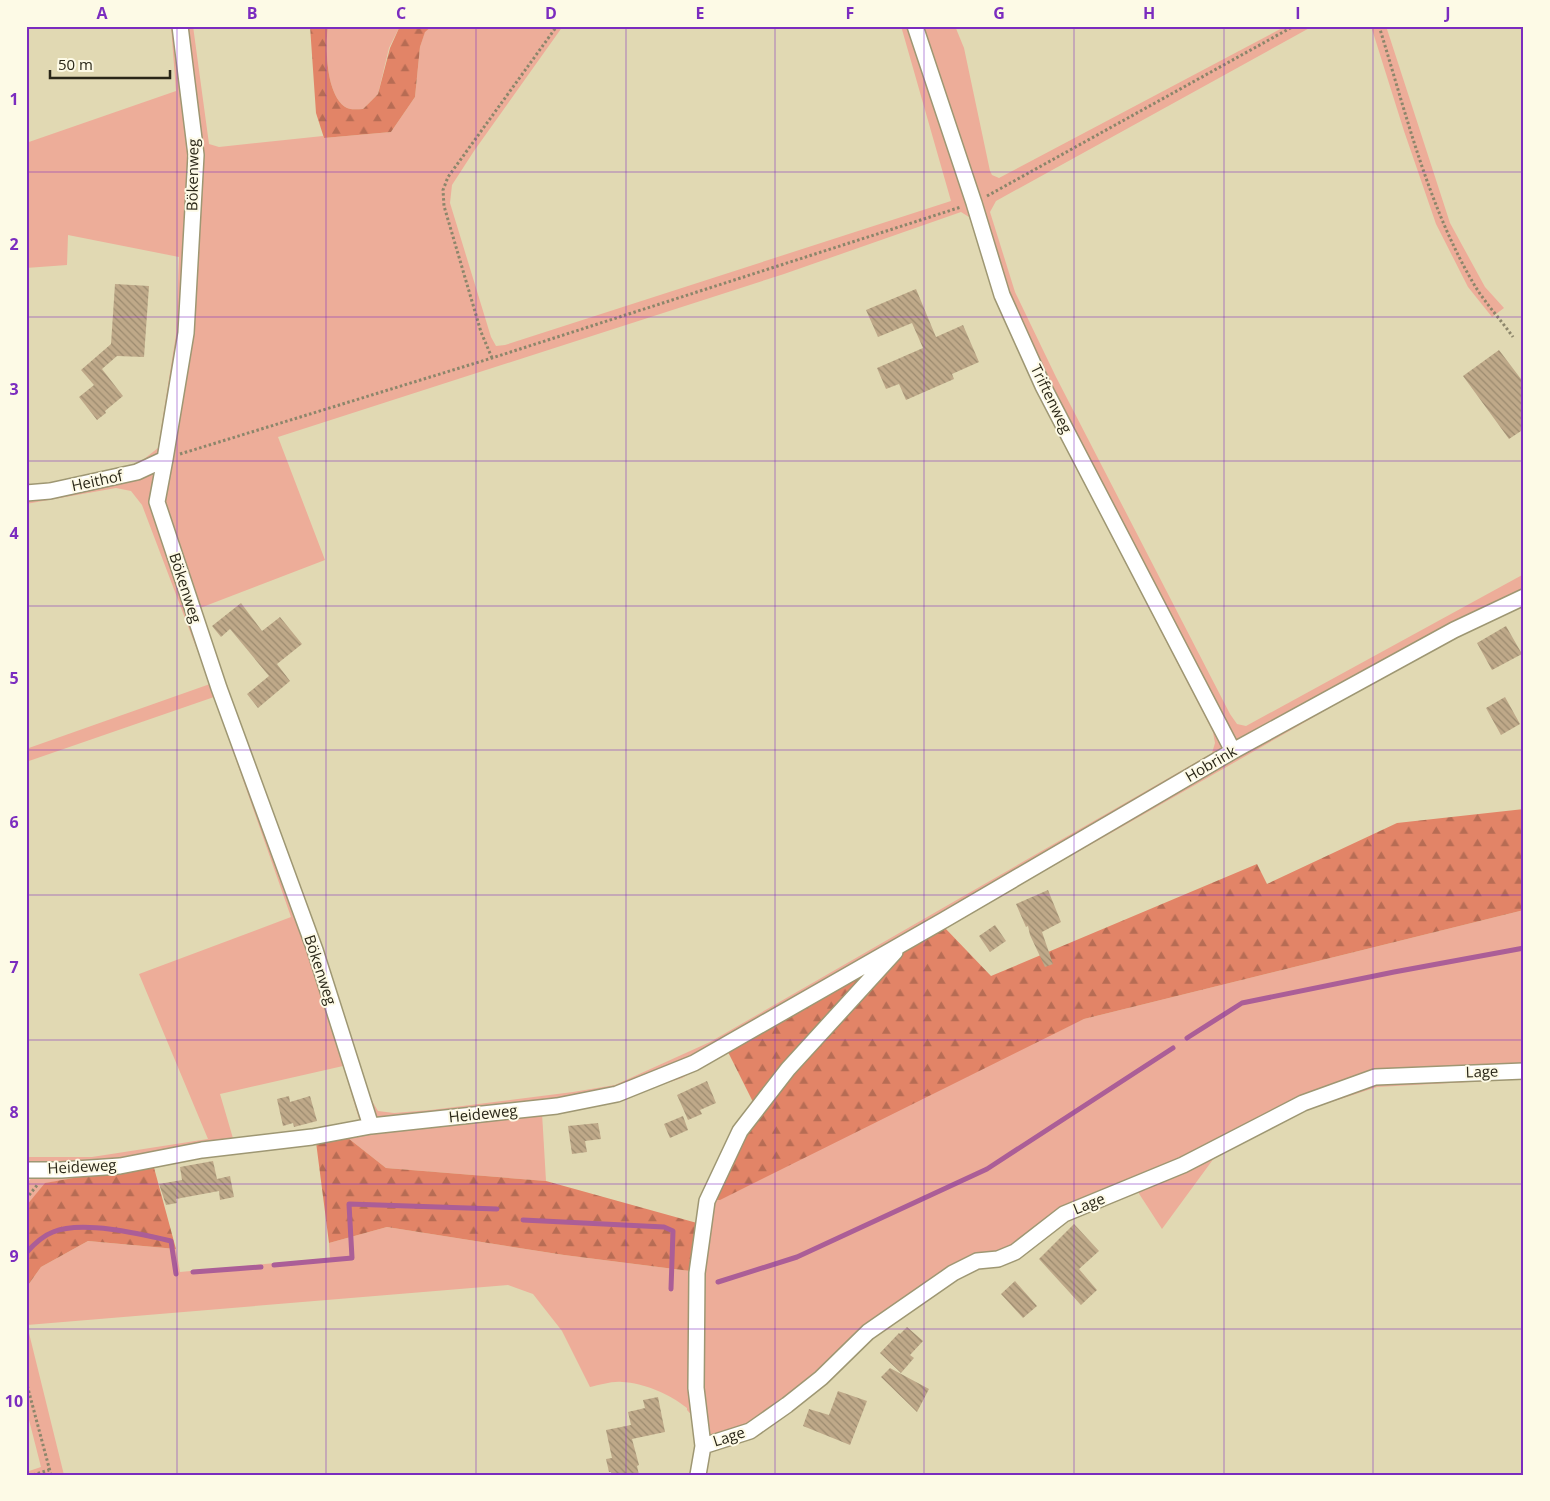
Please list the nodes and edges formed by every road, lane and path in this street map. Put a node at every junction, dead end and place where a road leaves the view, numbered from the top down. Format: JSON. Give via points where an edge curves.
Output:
{"nodes":[{"id":1,"x":180,"y":26,"type":"edge"},
{"id":2,"x":557,"y":26,"type":"edge"},
{"id":3,"x":915,"y":26,"type":"edge"},
{"id":4,"x":1294,"y":26,"type":"edge"},
{"id":5,"x":1379,"y":26,"type":"edge"},
{"id":6,"x":974,"y":203,"type":"junction"},
{"id":7,"x":1513,"y":337,"type":"dead end"},
{"id":8,"x":492,"y":358,"type":"junction"},
{"id":9,"x":165,"y":459,"type":"junction"},
{"id":10,"x":26,"y":493,"type":"edge"},
{"id":11,"x":1524,"y":597,"type":"edge"},
{"id":12,"x":1233,"y":751,"type":"junction"},
{"id":13,"x":905,"y":942,"type":"junction"},
{"id":14,"x":1524,"y":1071,"type":"edge"},
{"id":15,"x":371,"y":1126,"type":"junction"},
{"id":16,"x":26,"y":1170,"type":"edge"},
{"id":17,"x":26,"y":1381,"type":"edge"},
{"id":18,"x":703,"y":1446,"type":"junction"},
{"id":19,"x":49,"y":1470,"type":"junction"},
{"id":20,"x":33,"y":1475,"type":"edge"},
{"id":21,"x":51,"y":1475,"type":"edge"},
{"id":22,"x":698,"y":1475,"type":"edge"}],
"edges":[{"from":1,"to":9,"type":"street","name":"Bökenweg","via":[[196,155],[186,333]]},
{"from":2,"to":8,"type":"path","via":[[448,177],[444,190],[444,206]]},
{"from":3,"to":6,"type":"street","name":"Triftenweg"},
{"from":4,"to":6,"type":"path"},
{"from":5,"to":7,"type":"path","via":[[1420,162],[1441,217],[1475,286]]},
{"from":6,"to":8,"type":"path"},
{"from":6,"to":12,"type":"street","name":"Triftenweg","via":[[1002,295],[1043,386]]},
{"from":8,"to":9,"type":"path"},
{"from":9,"to":10,"type":"street","name":"Heithof","via":[[137,472]]},
{"from":9,"to":15,"type":"street","name":"Bökenweg","via":[[157,502],[218,688],[314,950]]},
{"from":11,"to":12,"type":"street","name":"Hobrink","via":[[1454,630]]},
{"from":12,"to":13,"type":"street","name":"Hobrink"},
{"from":13,"to":15,"type":"street","name":"Heideweg","via":[[694,1063],[617,1094],[557,1106]]},
{"from":13,"to":18,"type":"street","name":"Lage","via":[[788,1069],[740,1131],[707,1201],[697,1273],[696,1388]]},
{"from":14,"to":18,"type":"street","name":"Lage","via":[[1375,1077],[1303,1103],[1183,1165],[1064,1214],[1015,1252],[998,1259],[977,1261],[953,1273],[868,1332],[788,1405],[750,1431]]},
{"from":15,"to":16,"type":"street","name":"Heideweg","via":[[312,1137],[202,1150],[120,1166]]},
{"from":17,"to":19,"type":"path"},
{"from":18,"to":22,"type":"street","name":"Lage"},
{"from":19,"to":20,"type":"path"},
{"from":19,"to":21,"type":"path"}]}
